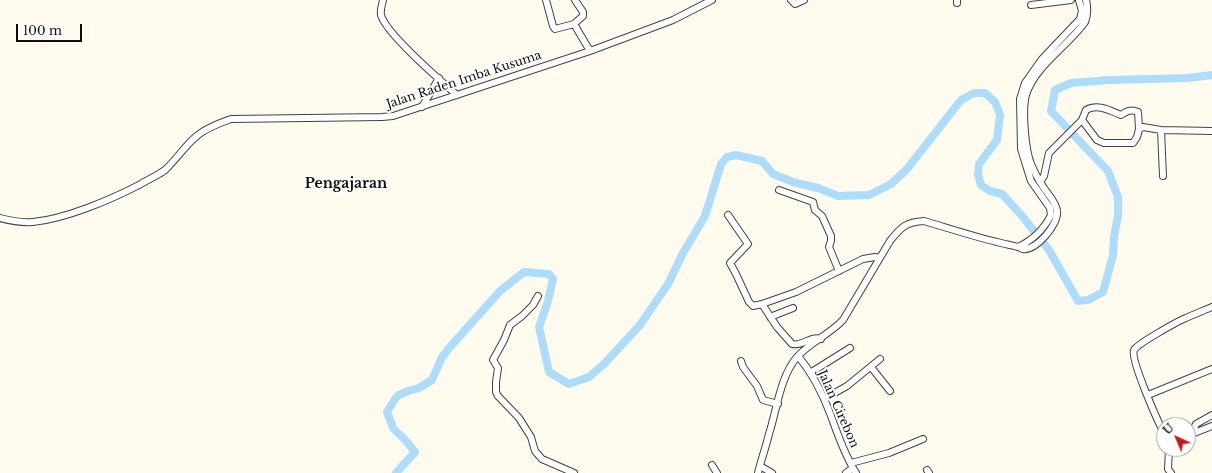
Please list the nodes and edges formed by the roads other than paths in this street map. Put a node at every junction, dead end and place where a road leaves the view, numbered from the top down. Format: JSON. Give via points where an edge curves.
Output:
{"nodes":[{"id":1,"x":382,"y":0,"type":"edge"},
{"id":2,"x":546,"y":0,"type":"edge"},
{"id":3,"x":576,"y":0,"type":"edge"},
{"id":4,"x":712,"y":0,"type":"edge"},
{"id":5,"x":791,"y":0,"type":"edge"},
{"id":6,"x":804,"y":0,"type":"edge"},
{"id":7,"x":1072,"y":0,"type":"edge"},
{"id":8,"x":1079,"y":0,"type":"edge"},
{"id":9,"x":1086,"y":0,"type":"edge"},
{"id":10,"x":1031,"y":4,"type":"dead end"},
{"id":11,"x":574,"y":24,"type":"junction"},
{"id":12,"x":590,"y":51,"type":"junction"},
{"id":13,"x":439,"y":78,"type":"junction"},
{"id":14,"x":457,"y":95,"type":"junction"},
{"id":15,"x":422,"y":107,"type":"junction"},
{"id":16,"x":1080,"y":122,"type":"junction"},
{"id":17,"x":1139,"y":129,"type":"junction"},
{"id":18,"x":1162,"y":130,"type":"junction"},
{"id":19,"x":1212,"y":132,"type":"edge"},
{"id":20,"x":1163,"y":176,"type":"dead end"},
{"id":21,"x":1040,"y":182,"type":"junction"},
{"id":22,"x":779,"y":190,"type":"dead end"},
{"id":23,"x":728,"y":215,"type":"dead end"},
{"id":24,"x":0,"y":218,"type":"edge"},
{"id":25,"x":1018,"y":247,"type":"junction"},
{"id":26,"x":879,"y":258,"type":"junction"},
{"id":27,"x":839,"y":271,"type":"junction"},
{"id":28,"x":538,"y":296,"type":"dead end"},
{"id":29,"x":762,"y":304,"type":"junction"},
{"id":30,"x":1212,"y":307,"type":"edge"},
{"id":31,"x":793,"y":308,"type":"dead end"},
{"id":32,"x":770,"y":317,"type":"junction"},
{"id":33,"x":821,"y":339,"type":"junction"},
{"id":34,"x":850,"y":348,"type":"dead end"},
{"id":35,"x":798,"y":356,"type":"junction"},
{"id":36,"x":880,"y":360,"type":"dead end"},
{"id":37,"x":741,"y":361,"type":"dead end"},
{"id":38,"x":871,"y":367,"type":"junction"},
{"id":39,"x":1212,"y":368,"type":"edge"},
{"id":40,"x":810,"y":373,"type":"junction"},
{"id":41,"x":890,"y":391,"type":"dead end"},
{"id":42,"x":1148,"y":395,"type":"junction"},
{"id":43,"x":824,"y":399,"type":"junction"},
{"id":44,"x":778,"y":404,"type":"junction"},
{"id":45,"x":1212,"y":415,"type":"edge"},
{"id":46,"x":1156,"y":417,"type":"edge"},
{"id":47,"x":1196,"y":424,"type":"edge"},
{"id":48,"x":1212,"y":426,"type":"edge"},
{"id":49,"x":1196,"y":433,"type":"edge"},
{"id":50,"x":923,"y":439,"type":"dead end"},
{"id":51,"x":1169,"y":457,"type":"edge"},
{"id":52,"x":712,"y":465,"type":"dead end"},
{"id":53,"x":760,"y":466,"type":"junction"},
{"id":54,"x":853,"y":468,"type":"edge"},
{"id":55,"x":574,"y":473,"type":"edge"},
{"id":56,"x":716,"y":473,"type":"edge"},
{"id":57,"x":758,"y":473,"type":"edge"},
{"id":58,"x":772,"y":473,"type":"edge"},
{"id":59,"x":846,"y":473,"type":"edge"},
{"id":60,"x":1169,"y":473,"type":"edge"}],
"edges":[{"from":1,"to":13,"type":"street","via":[[381,15],[391,32]]},
{"from":2,"to":11,"type":"street","via":[[554,28]]},
{"from":3,"to":11,"type":"street","via":[[584,16]]},
{"from":4,"to":12,"type":"street","name":"Jalan Raden Imba Kusuma","via":[[673,20]]},
{"from":5,"to":6,"type":"street","via":[[795,4]]},
{"from":7,"to":10,"type":"street"},
{"from":8,"to":25,"type":"street","via":[[1082,11],[1080,19],[1042,59],[1025,83],[1020,99],[1020,140],[1024,160],[1031,181],[1051,210],[1051,215],[1034,237]]},
{"from":9,"to":21,"type":"street","via":[[1088,16],[1085,22],[1040,72],[1026,96],[1024,106],[1028,156]]},
{"from":11,"to":12,"type":"street"},
{"from":12,"to":14,"type":"street","name":"Jalan Raden Imba Kusuma"},
{"from":13,"to":14,"type":"street"},
{"from":13,"to":15,"type":"street"},
{"from":14,"to":15,"type":"street","name":"Jalan Raden Imba Kusuma"},
{"from":15,"to":24,"type":"street","name":"Jalan Raden Imba Kusuma","via":[[382,117],[231,119],[198,135],[156,176],[106,200],[69,214],[32,223]]},
{"from":16,"to":17,"type":"street","via":[[1094,138],[1104,142],[1133,143],[1138,137]]},
{"from":16,"to":17,"type":"street","via":[[1086,110],[1091,108],[1109,109],[1120,115],[1128,110],[1138,112]]},
{"from":16,"to":21,"type":"street","via":[[1050,153]]},
{"from":17,"to":18,"type":"street","via":[[1143,127]]},
{"from":18,"to":19,"type":"street"},
{"from":18,"to":20,"type":"street"},
{"from":21,"to":25,"type":"street","via":[[1053,200],[1057,211],[1055,223],[1050,232],[1037,244],[1025,249]]},
{"from":22,"to":27,"type":"street","via":[[813,202],[831,236],[829,247]]},
{"from":23,"to":29,"type":"street","via":[[748,244],[730,265],[749,302],[753,306]]},
{"from":25,"to":26,"type":"street","via":[[924,221],[904,225]]},
{"from":26,"to":27,"type":"street","via":[[863,259]]},
{"from":26,"to":33,"type":"street","via":[[846,316],[836,328]]},
{"from":27,"to":29,"type":"street","via":[[796,292]]},
{"from":28,"to":55,"type":"street","via":[[522,316],[510,325],[493,360],[498,368],[496,392],[519,418],[531,437],[535,451],[542,459]]},
{"from":29,"to":32,"type":"street"},
{"from":30,"to":42,"type":"street","via":[[1186,318],[1136,347],[1133,355]]},
{"from":31,"to":32,"type":"street"},
{"from":32,"to":33,"type":"street","via":[[794,345],[812,338]]},
{"from":33,"to":35,"type":"street"},
{"from":34,"to":40,"type":"street"},
{"from":35,"to":40,"type":"street","name":"Jalan Cirebon"},
{"from":35,"to":44,"type":"street","via":[[783,382]]},
{"from":36,"to":38,"type":"street"},
{"from":37,"to":44,"type":"street","via":[[758,386],[763,400]]},
{"from":38,"to":41,"type":"street"},
{"from":38,"to":43,"type":"street","via":[[847,386]]},
{"from":39,"to":42,"type":"street"},
{"from":40,"to":43,"type":"street","name":"Jalan Cirebon"},
{"from":42,"to":46,"type":"street"},
{"from":43,"to":54,"type":"street","name":"Jalan Cirebon","via":[[839,440]]},
{"from":44,"to":53,"type":"street"},
{"from":45,"to":47,"type":"street"},
{"from":48,"to":49,"type":"street"},
{"from":50,"to":54,"type":"street"},
{"from":51,"to":60,"type":"street"},
{"from":52,"to":56,"type":"street"},
{"from":53,"to":57,"type":"street"},
{"from":53,"to":58,"type":"street"},
{"from":54,"to":59,"type":"street"}]}
